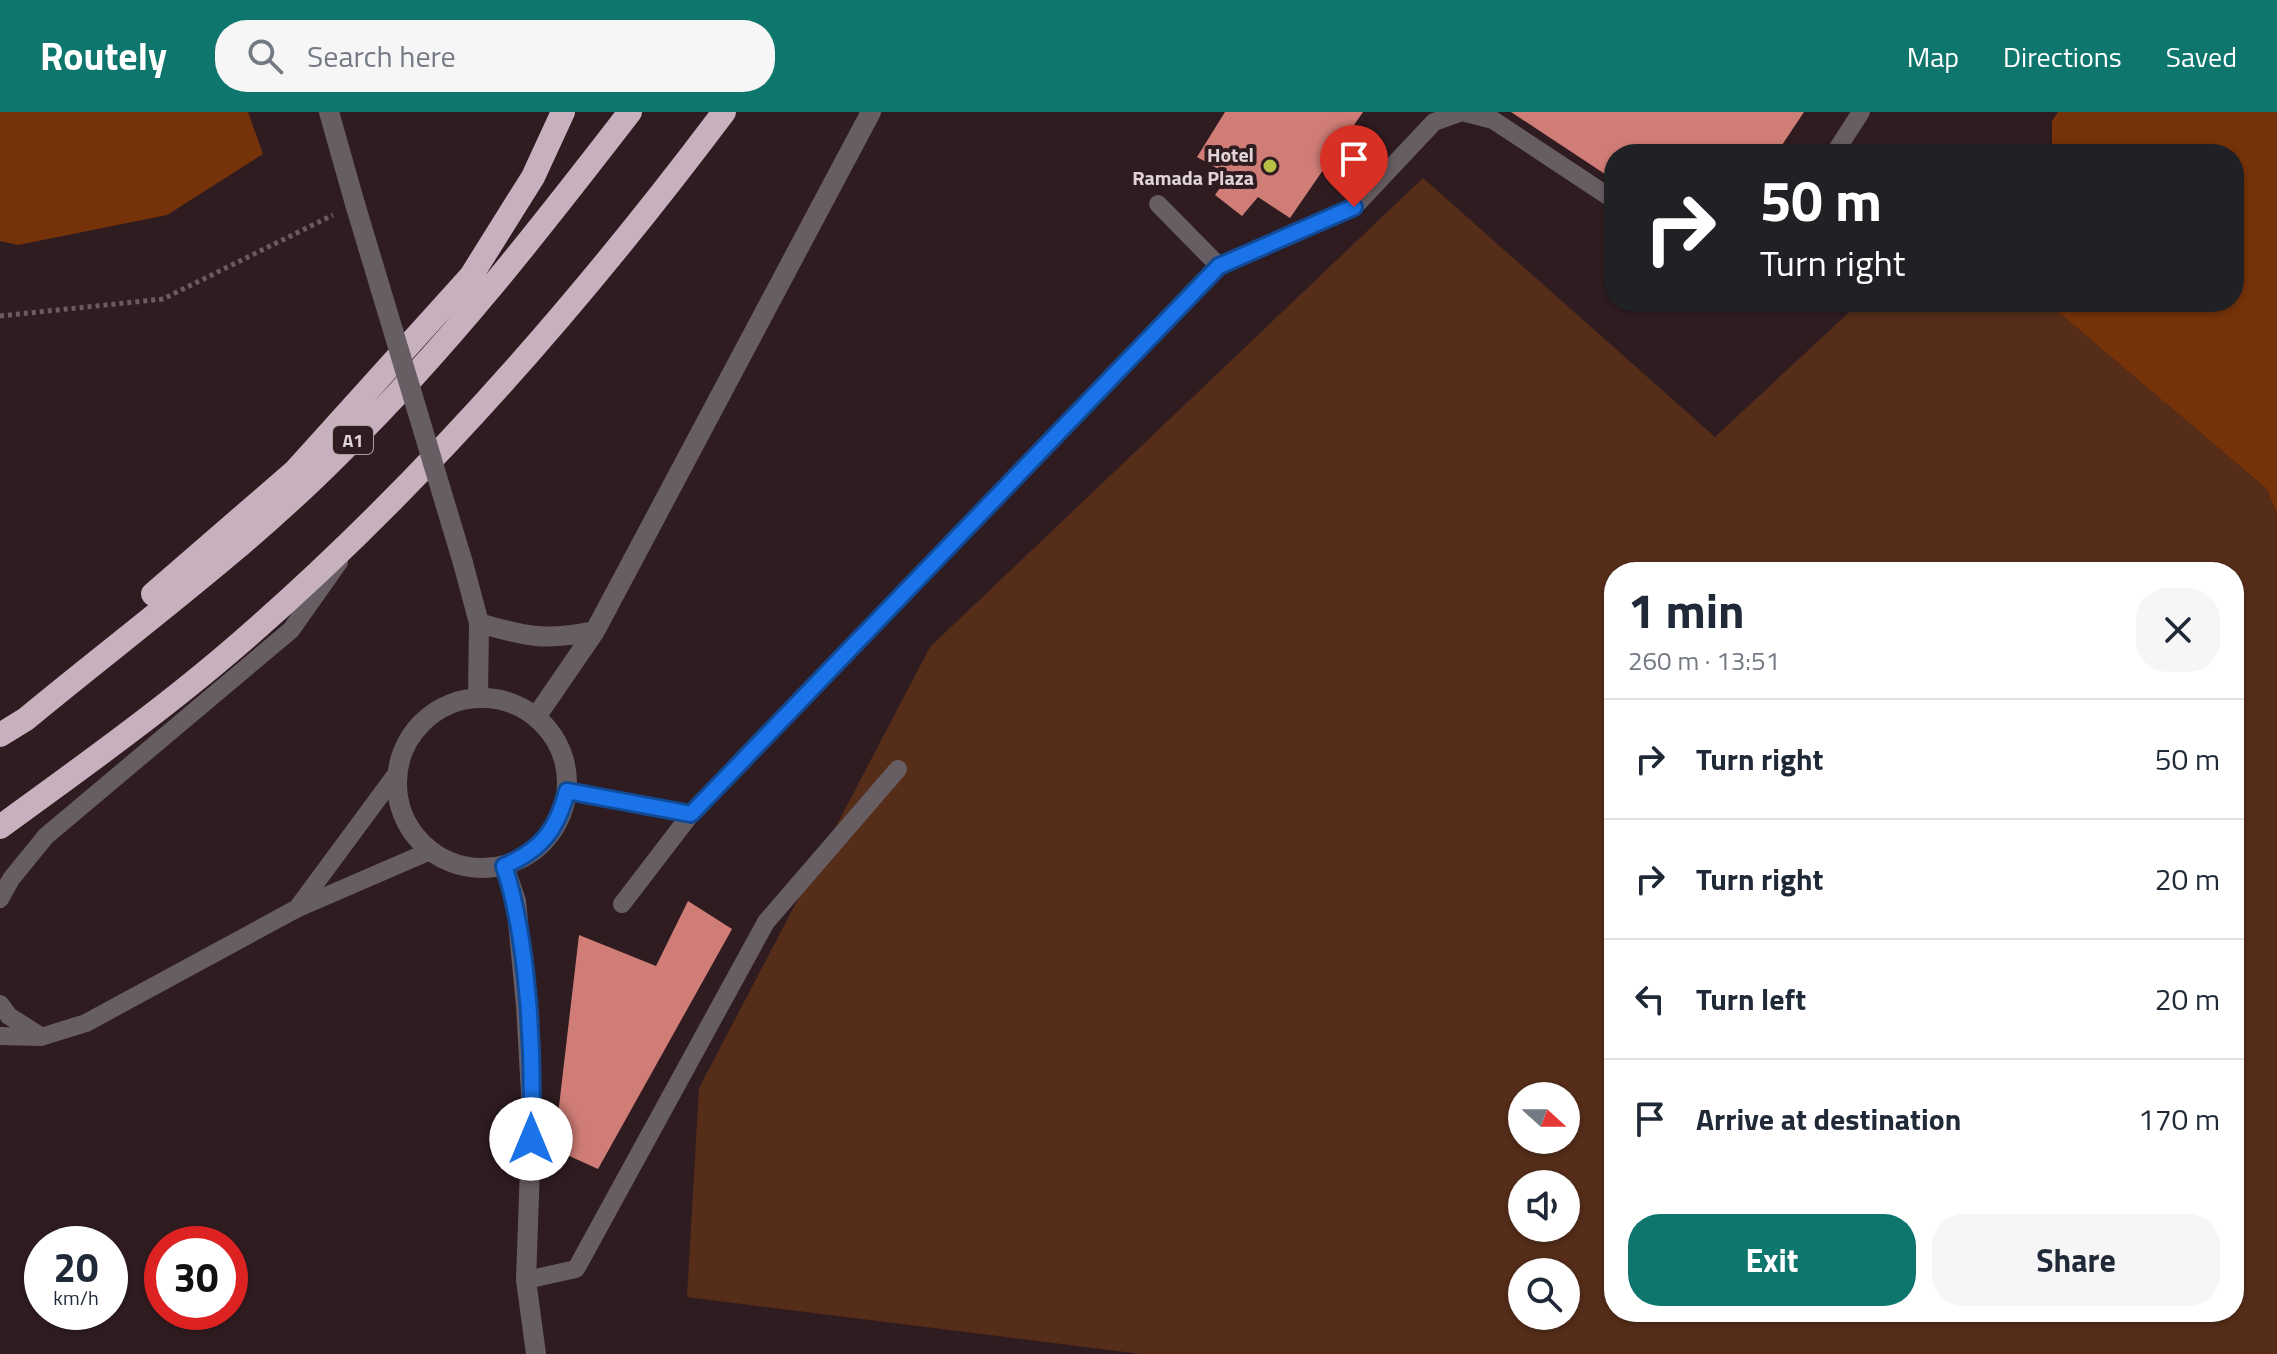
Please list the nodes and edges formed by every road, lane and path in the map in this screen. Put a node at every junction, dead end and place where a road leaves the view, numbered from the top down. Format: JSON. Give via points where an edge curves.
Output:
{"nodes":[{"id":1,"x":329,"y":112,"type":"edge"},
{"id":2,"x":563,"y":112,"type":"edge"},
{"id":3,"x":630,"y":112,"type":"edge"},
{"id":4,"x":724,"y":112,"type":"edge"},
{"id":5,"x":871,"y":112,"type":"edge"},
{"id":6,"x":1861,"y":112,"type":"edge"},
{"id":7,"x":1840,"y":144,"type":"edge"},
{"id":8,"x":1604,"y":193,"type":"edge"},
{"id":9,"x":355,"y":204,"type":"junction"},
{"id":10,"x":1158,"y":204,"type":"dead end"},
{"id":11,"x":1219,"y":266,"type":"junction"},
{"id":12,"x":0,"y":316,"type":"edge"},
{"id":13,"x":366,"y":525,"type":"junction"},
{"id":14,"x":479,"y":623,"type":"junction"},
{"id":15,"x":595,"y":631,"type":"junction"},
{"id":16,"x":478,"y":698,"type":"junction"},
{"id":17,"x":536,"y":717,"type":"junction"},
{"id":18,"x":26,"y":719,"type":"junction"},
{"id":19,"x":0,"y":735,"type":"edge"},
{"id":20,"x":898,"y":769,"type":"dead end"},
{"id":21,"x":397,"y":773,"type":"junction"},
{"id":22,"x":567,"y":791,"type":"junction"},
{"id":23,"x":691,"y":814,"type":"junction"},
{"id":24,"x":0,"y":827,"type":"edge"},
{"id":25,"x":430,"y":851,"type":"junction"},
{"id":26,"x":504,"y":866,"type":"junction"},
{"id":27,"x":0,"y":899,"type":"edge"},
{"id":28,"x":622,"y":904,"type":"dead end"},
{"id":29,"x":296,"y":909,"type":"junction"},
{"id":30,"x":0,"y":1004,"type":"edge"},
{"id":31,"x":0,"y":1036,"type":"edge"},
{"id":32,"x":41,"y":1037,"type":"junction"},
{"id":33,"x":526,"y":1280,"type":"junction"},
{"id":34,"x":536,"y":1354,"type":"edge"}],
"edges":[{"from":1,"to":9,"type":"street"},
{"from":2,"to":18,"type":"highway","via":[[533,177],[471,276],[295,471],[87,652]]},
{"from":3,"to":18,"type":"highway","number":"A1","via":[[500,281],[340,454],[248,538]]},
{"from":4,"to":13,"type":"highway","via":[[575,301]]},
{"from":5,"to":15,"type":"street"},
{"from":6,"to":7,"type":"lane"},
{"from":8,"to":11,"type":"lane","via":[[1493,120],[1462,112],[1434,122],[1354,207]]},
{"from":9,"to":12,"type":"path","via":[[163,299]]},
{"from":9,"to":14,"type":"street","bridge":true},
{"from":10,"to":11,"type":"lane"},
{"from":11,"to":23,"type":"lane"},
{"from":13,"to":24,"type":"highway","via":[[240,644]]},
{"from":13,"to":27,"type":"lane","via":[[291,630],[46,836]]},
{"from":14,"to":15,"type":"street","via":[[555,639]]},
{"from":14,"to":16,"type":"street"},
{"from":15,"to":17,"type":"street"},
{"from":16,"to":17,"type":"street","via":[[499,699]]},
{"from":16,"to":21,"type":"street","via":[[449,704],[424,721],[406,745]]},
{"from":17,"to":22,"type":"street","via":[[561,750]]},
{"from":18,"to":19,"type":"highway","number":"A1"},
{"from":20,"to":33,"type":"lane","via":[[766,922],[576,1269]]},
{"from":21,"to":25,"type":"street","via":[[404,816]]},
{"from":21,"to":29,"type":"lane"},
{"from":22,"to":23,"type":"lane"},
{"from":22,"to":26,"type":"street","via":[[548,838]]},
{"from":23,"to":28,"type":"lane"},
{"from":25,"to":26,"type":"street","via":[[453,864]]},
{"from":25,"to":29,"type":"lane"},
{"from":26,"to":33,"type":"street","via":[[516,901],[532,1111]]},
{"from":29,"to":32,"type":"lane","via":[[86,1023]]},
{"from":30,"to":32,"type":"lane"},
{"from":31,"to":32,"type":"lane"},
{"from":33,"to":34,"type":"street"}]}
